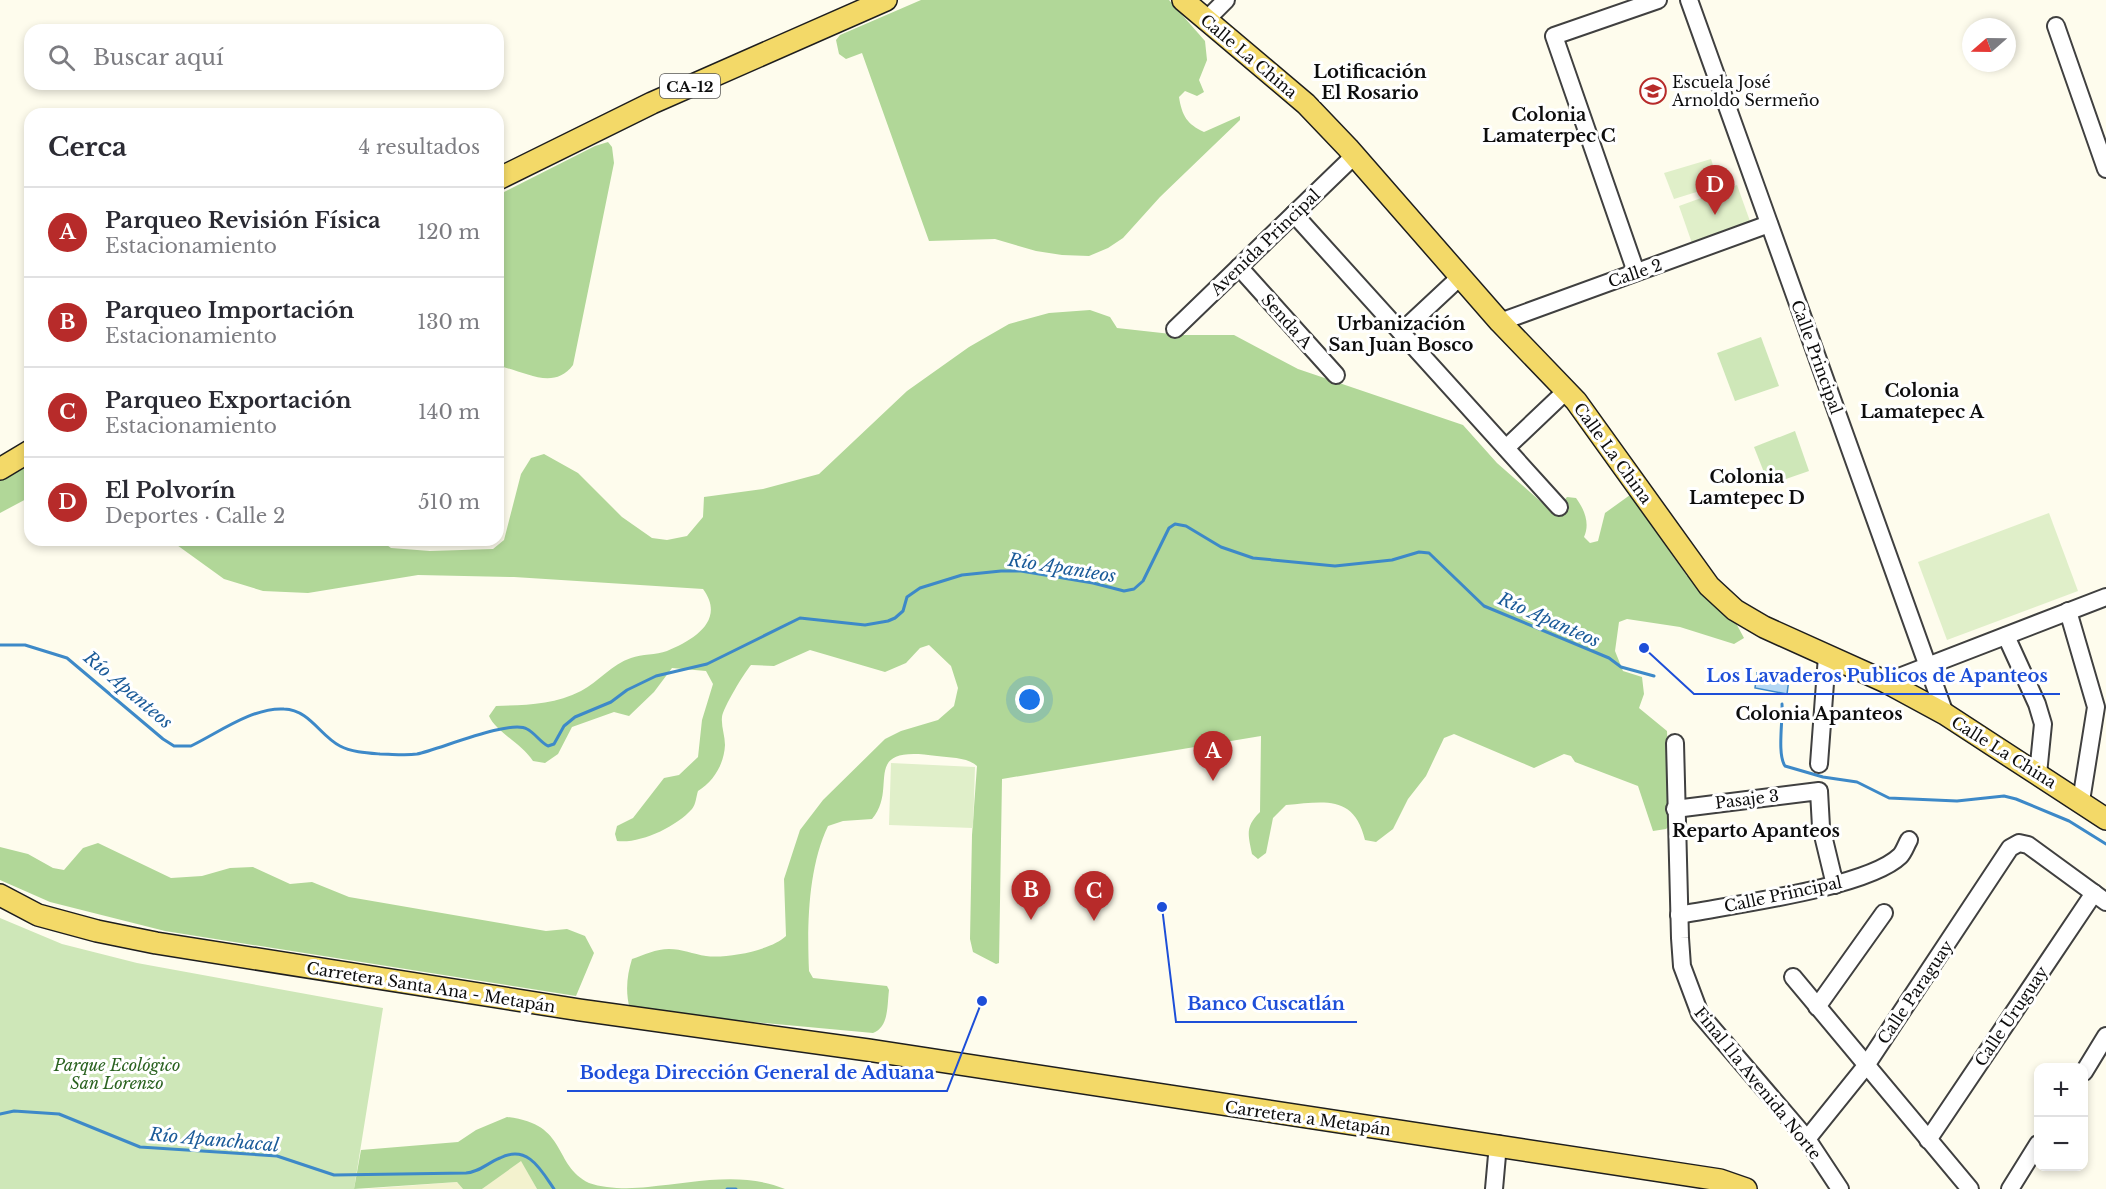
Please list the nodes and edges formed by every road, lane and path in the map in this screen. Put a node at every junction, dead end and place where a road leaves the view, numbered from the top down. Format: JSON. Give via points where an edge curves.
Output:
{"nodes":[{"id":1,"x":886,"y":0,"type":"edge"},
{"id":2,"x":1183,"y":0,"type":"edge"},
{"id":3,"x":1226,"y":0,"type":"edge"},
{"id":4,"x":1658,"y":0,"type":"edge"},
{"id":5,"x":1689,"y":0,"type":"edge"},
{"id":6,"x":1205,"y":21,"type":"junction"},
{"id":7,"x":2056,"y":26,"type":"dead end"},
{"id":8,"x":1355,"y":155,"type":"junction"},
{"id":9,"x":2106,"y":169,"type":"edge"},
{"id":10,"x":504,"y":176,"type":"edge"},
{"id":11,"x":1294,"y":214,"type":"junction"},
{"id":12,"x":1769,"y":225,"type":"junction"},
{"id":13,"x":1239,"y":267,"type":"junction"},
{"id":14,"x":1635,"y":272,"type":"junction"},
{"id":15,"x":1461,"y":276,"type":"junction"},
{"id":16,"x":1500,"y":322,"type":"junction"},
{"id":17,"x":1175,"y":329,"type":"dead end"},
{"id":18,"x":1401,"y":332,"type":"junction"},
{"id":19,"x":1335,"y":375,"type":"dead end"},
{"id":20,"x":1566,"y":391,"type":"junction"},
{"id":21,"x":1506,"y":448,"type":"junction"},
{"id":22,"x":24,"y":455,"type":"edge"},
{"id":23,"x":0,"y":469,"type":"edge"},
{"id":24,"x":1559,"y":507,"type":"dead end"},
{"id":25,"x":2106,"y":597,"type":"edge"},
{"id":26,"x":2068,"y":611,"type":"junction"},
{"id":27,"x":2006,"y":636,"type":"junction"},
{"id":28,"x":1827,"y":656,"type":"junction"},
{"id":29,"x":1927,"y":665,"type":"junction"},
{"id":30,"x":1886,"y":682,"type":"junction"},
{"id":31,"x":1945,"y":714,"type":"junction"},
{"id":32,"x":1675,"y":744,"type":"dead end"},
{"id":33,"x":1818,"y":764,"type":"dead end"},
{"id":34,"x":2038,"y":774,"type":"junction"},
{"id":35,"x":2081,"y":801,"type":"junction"},
{"id":36,"x":1675,"y":809,"type":"junction"},
{"id":37,"x":2106,"y":819,"type":"edge"},
{"id":38,"x":1909,"y":840,"type":"dead end"},
{"id":39,"x":1835,"y":885,"type":"junction"},
{"id":40,"x":0,"y":895,"type":"edge"},
{"id":41,"x":2100,"y":897,"type":"edge"},
{"id":42,"x":1884,"y":913,"type":"dead end"},
{"id":43,"x":1679,"y":915,"type":"junction"},
{"id":44,"x":1793,"y":978,"type":"dead end"},
{"id":45,"x":1817,"y":1007,"type":"junction"},
{"id":46,"x":2106,"y":1036,"type":"edge"},
{"id":47,"x":868,"y":1050,"type":"joint"},
{"id":48,"x":2088,"y":1065,"type":"edge"},
{"id":49,"x":1865,"y":1066,"type":"junction"},
{"id":50,"x":1807,"y":1139,"type":"junction"},
{"id":51,"x":1928,"y":1140,"type":"junction"},
{"id":52,"x":1498,"y":1144,"type":"junction"},
{"id":53,"x":2034,"y":1150,"type":"edge"},
{"id":54,"x":1494,"y":1189,"type":"edge"},
{"id":55,"x":1746,"y":1189,"type":"edge"},
{"id":56,"x":1840,"y":1189,"type":"edge"},
{"id":57,"x":1970,"y":1189,"type":"edge"},
{"id":58,"x":2010,"y":1189,"type":"edge"}],
"edges":[{"from":1,"to":10,"type":"main road","number":"CA-12","via":[[635,111]]},
{"from":2,"to":6,"type":"main road","name":"Calle La China"},
{"from":3,"to":6,"type":"street"},
{"from":4,"to":14,"type":"street","via":[[1554,36]]},
{"from":5,"to":12,"type":"street","name":"Calle Principal"},
{"from":6,"to":8,"type":"main road","name":"Calle La China","via":[[1306,104]]},
{"from":7,"to":9,"type":"street"},
{"from":8,"to":11,"type":"street","name":"Avenida Principal"},
{"from":8,"to":15,"type":"main road","name":"Calle La China"},
{"from":11,"to":13,"type":"street","name":"Avenida Principal"},
{"from":11,"to":18,"type":"street"},
{"from":12,"to":14,"type":"street","name":"Calle 2"},
{"from":12,"to":29,"type":"street","name":"Calle Principal"},
{"from":13,"to":17,"type":"street","name":"Avenida Principal"},
{"from":13,"to":19,"type":"street","name":"Senda A"},
{"from":14,"to":16,"type":"street","name":"Calle 2"},
{"from":15,"to":16,"type":"main road","name":"Calle La China"},
{"from":15,"to":18,"type":"street"},
{"from":16,"to":20,"type":"main road","name":"Calle La China"},
{"from":18,"to":21,"type":"street"},
{"from":20,"to":21,"type":"street"},
{"from":20,"to":28,"type":"main road","name":"Calle La China","via":[[1709,586],[1735,610]]},
{"from":21,"to":24,"type":"street"},
{"from":22,"to":23,"type":"main road"},
{"from":25,"to":26,"type":"street"},
{"from":26,"to":27,"type":"street"},
{"from":26,"to":35,"type":"street","via":[[2096,707]]},
{"from":27,"to":29,"type":"street"},
{"from":27,"to":34,"type":"street","via":[[2043,724]]},
{"from":28,"to":30,"type":"main road","name":"Calle La China"},
{"from":28,"to":33,"type":"street"},
{"from":29,"to":30,"type":"street"},
{"from":29,"to":31,"type":"street","name":"Calle Principal"},
{"from":30,"to":31,"type":"main road","name":"Calle La China"},
{"from":31,"to":34,"type":"main road","name":"Calle La China"},
{"from":32,"to":36,"type":"street","name":"Final 11a Avenida Norte"},
{"from":34,"to":35,"type":"main road","name":"Calle La China"},
{"from":35,"to":37,"type":"main road","name":"Calle La China"},
{"from":36,"to":39,"type":"street","name":"Pasaje 3","via":[[1819,791],[1821,827]]},
{"from":36,"to":43,"type":"street","name":"Final 11a Avenida Norte"},
{"from":38,"to":39,"type":"street","name":"Calle Principal","via":[[1901,855],[1882,868]]},
{"from":39,"to":43,"type":"street","name":"Calle Principal"},
{"from":40,"to":47,"type":"main road","name":"Carretera Santa Ana - Metapán","via":[[38,915],[156,943],[580,1010]]},
{"from":41,"to":49,"type":"street","name":"Calle Paraguay","via":[[2028,845],[2019,843],[2010,848]]},
{"from":41,"to":51,"type":"street","name":"Calle Uruguay"},
{"from":42,"to":45,"type":"street"},
{"from":43,"to":50,"type":"street","name":"Final 11a Avenida Norte","via":[[1682,966],[1700,1014]]},
{"from":44,"to":45,"type":"street"},
{"from":45,"to":49,"type":"street"},
{"from":46,"to":48,"type":"street"},
{"from":47,"to":52,"type":"main road","name":"Carretera a Metapán","via":[[1274,1114]]},
{"from":49,"to":50,"type":"street","name":"Calle Paraguay"},
{"from":49,"to":51,"type":"street"},
{"from":50,"to":56,"type":"street","name":"Final 11a Avenida Norte"},
{"from":51,"to":57,"type":"street"},
{"from":52,"to":54,"type":"street"},
{"from":52,"to":55,"type":"main road","name":"Carretera a Metapán","via":[[1720,1180]]},
{"from":53,"to":58,"type":"street"}]}
